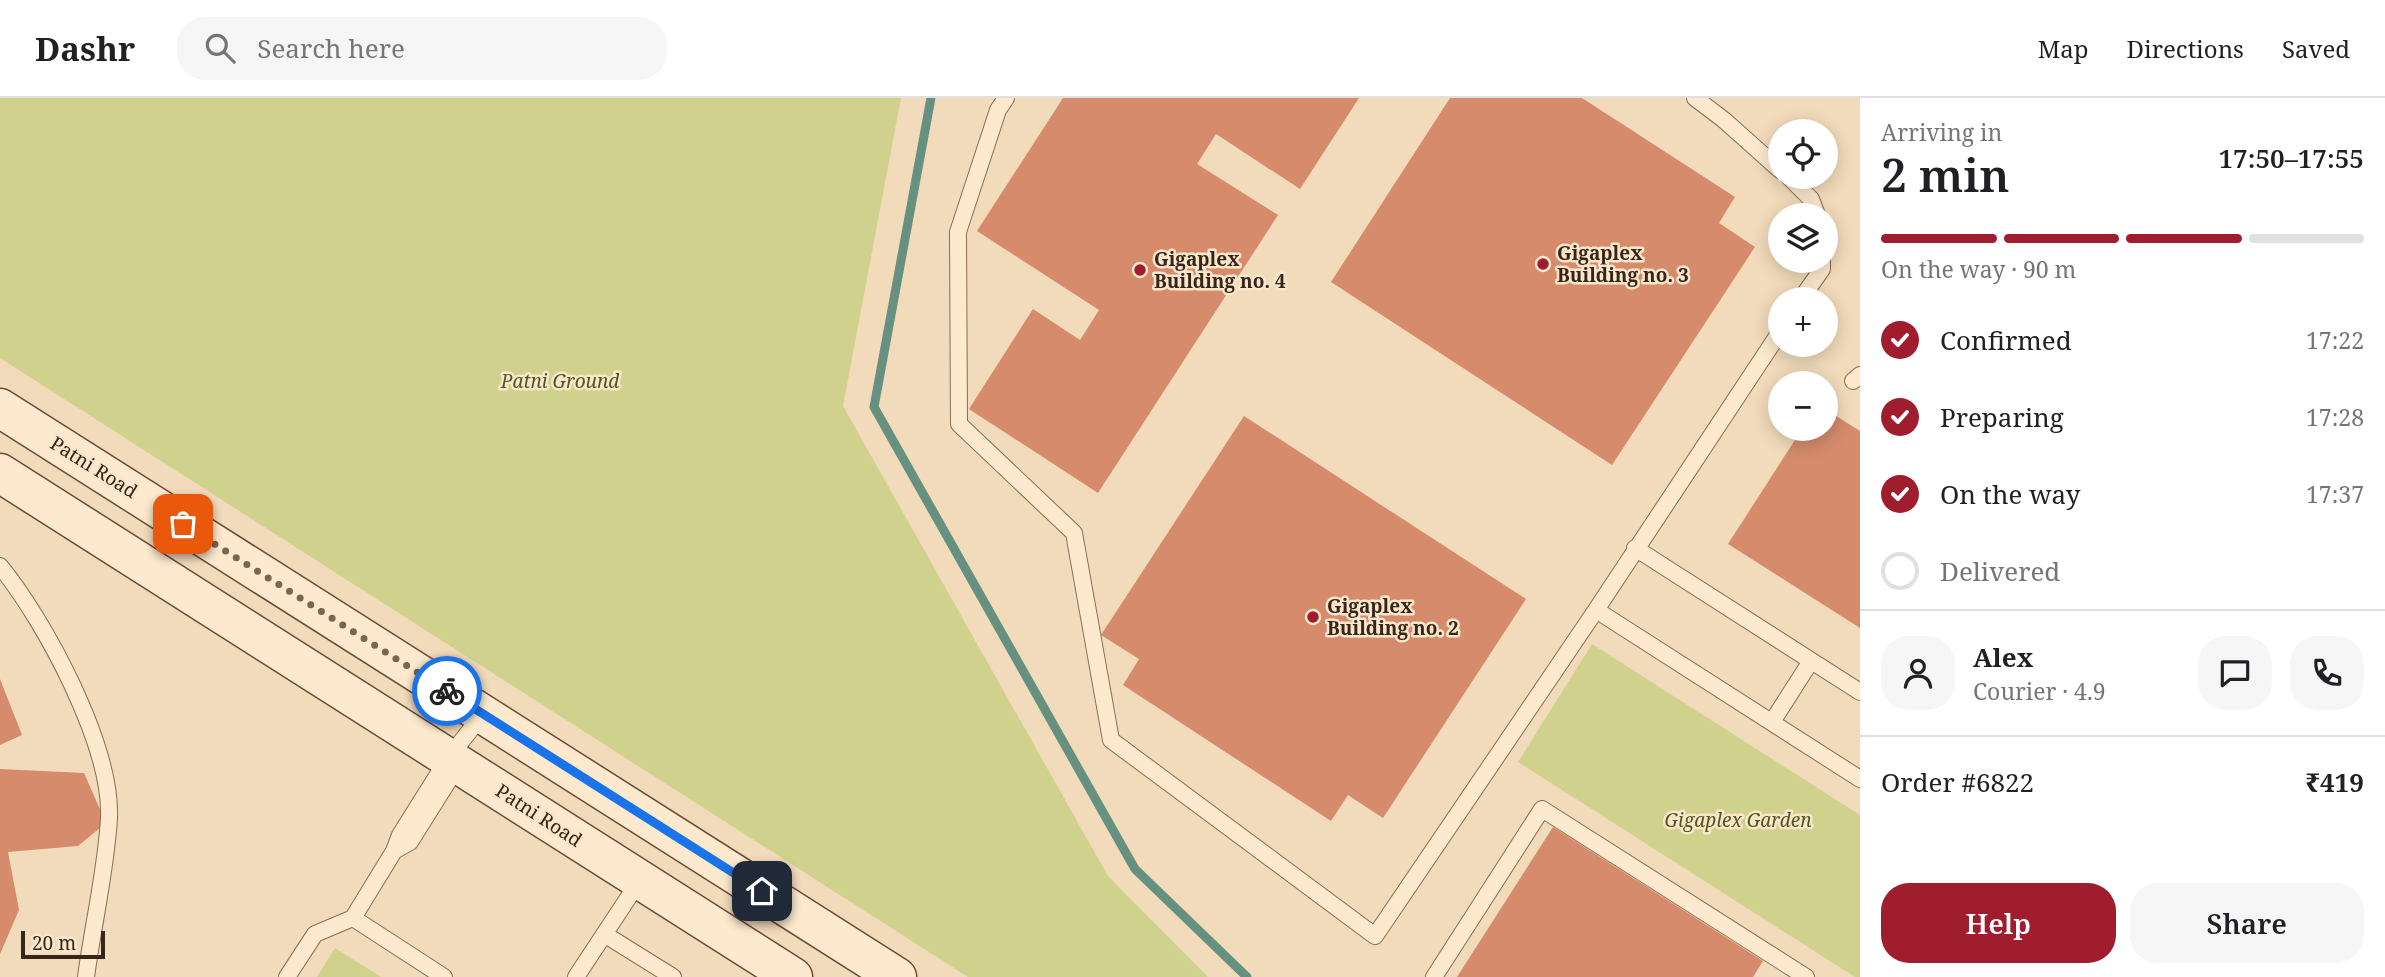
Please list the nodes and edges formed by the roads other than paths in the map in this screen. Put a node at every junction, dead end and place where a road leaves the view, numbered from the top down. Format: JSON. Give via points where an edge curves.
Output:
{"nodes":[{"id":1,"x":1006,"y":98,"type":"edge"},
{"id":2,"x":1695,"y":98,"type":"edge"},
{"id":3,"x":1768,"y":159,"type":"edge"},
{"id":4,"x":1800,"y":189,"type":"edge"},
{"id":5,"x":1812,"y":203,"type":"edge"},
{"id":6,"x":1768,"y":350,"type":"edge"},
{"id":7,"x":0,"y":408,"type":"edge"},
{"id":8,"x":0,"y":473,"type":"edge"},
{"id":9,"x":1635,"y":548,"type":"junction"},
{"id":10,"x":0,"y":566,"type":"edge"},
{"id":11,"x":1596,"y":610,"type":"junction"},
{"id":12,"x":1811,"y":661,"type":"junction"},
{"id":13,"x":1860,"y":692,"type":"edge"},
{"id":14,"x":483,"y":714,"type":"junction"},
{"id":15,"x":1772,"y":722,"type":"junction"},
{"id":16,"x":454,"y":760,"type":"junction"},
{"id":17,"x":1860,"y":779,"type":"edge"},
{"id":18,"x":640,"y":880,"type":"junction"},
{"id":19,"x":353,"y":918,"type":"junction"},
{"id":20,"x":604,"y":934,"type":"junction"},
{"id":21,"x":86,"y":977,"type":"edge"},
{"id":22,"x":287,"y":977,"type":"edge"},
{"id":23,"x":444,"y":977,"type":"edge"},
{"id":24,"x":576,"y":977,"type":"edge"},
{"id":25,"x":673,"y":977,"type":"edge"},
{"id":26,"x":793,"y":977,"type":"edge"},
{"id":27,"x":897,"y":977,"type":"edge"},
{"id":28,"x":1434,"y":977,"type":"edge"},
{"id":29,"x":1806,"y":977,"type":"edge"}],
"edges":[{"from":1,"to":11,"type":"lane","via":[[958,232],[959,424],[1074,533],[1111,740],[1375,936]]},
{"from":2,"to":3,"type":"lane"},
{"from":4,"to":5,"type":"lane"},
{"from":6,"to":9,"type":"lane"},
{"from":7,"to":14,"type":"main road","name":"Patni Road"},
{"from":8,"to":16,"type":"main road","name":"Patni Road"},
{"from":9,"to":11,"type":"lane"},
{"from":9,"to":12,"type":"lane"},
{"from":10,"to":21,"type":"lane","via":[[54,650],[103,765],[109,816]]},
{"from":11,"to":15,"type":"lane"},
{"from":12,"to":13,"type":"lane"},
{"from":12,"to":15,"type":"lane"},
{"from":14,"to":16,"type":"lane"},
{"from":14,"to":27,"type":"main road","name":"Patni Road"},
{"from":15,"to":17,"type":"lane"},
{"from":16,"to":18,"type":"main road","name":"Patni Road"},
{"from":16,"to":19,"type":"lane","via":[[400,835]]},
{"from":18,"to":20,"type":"lane"},
{"from":18,"to":26,"type":"main road","name":"Patni Road"},
{"from":19,"to":22,"type":"lane","via":[[315,934]]},
{"from":19,"to":23,"type":"lane"},
{"from":20,"to":24,"type":"lane"},
{"from":20,"to":25,"type":"lane"},
{"from":28,"to":29,"type":"lane","via":[[1542,809]]}]}
